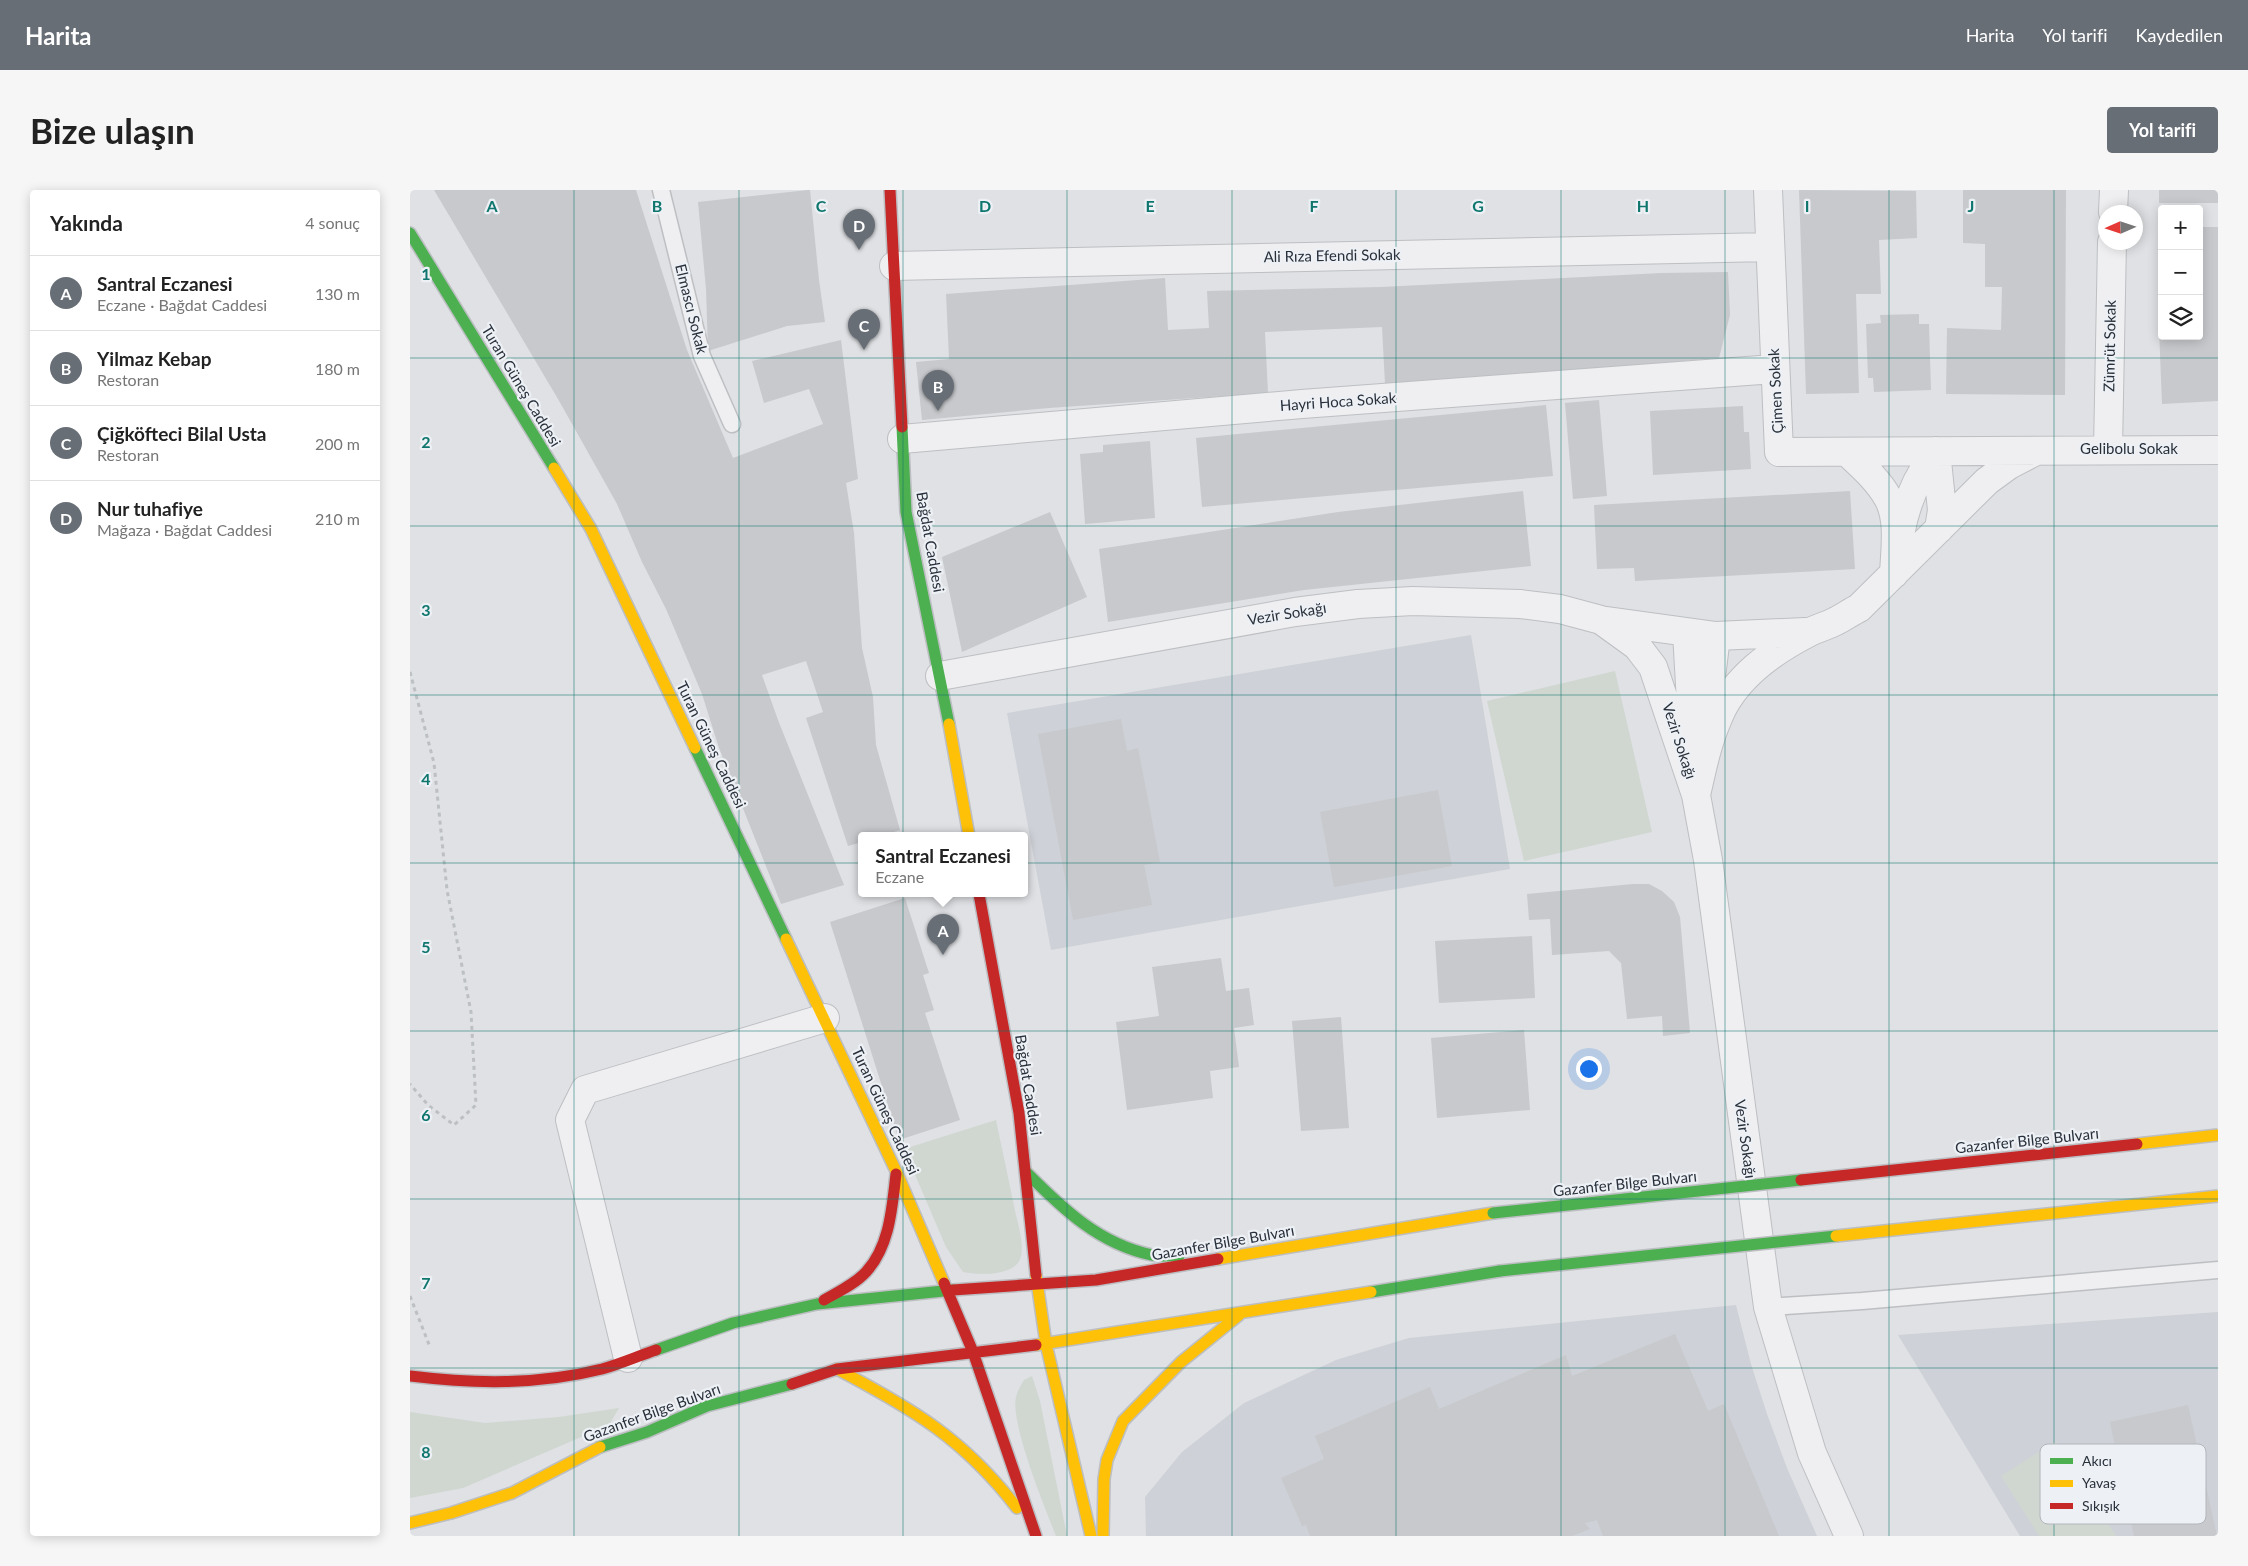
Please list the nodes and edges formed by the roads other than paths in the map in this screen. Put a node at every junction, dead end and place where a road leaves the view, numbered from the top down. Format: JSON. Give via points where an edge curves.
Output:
{"nodes":[{"id":1,"x":661,"y":190,"type":"edge"},
{"id":2,"x":890,"y":190,"type":"edge"},
{"id":3,"x":1768,"y":190,"type":"edge"},
{"id":4,"x":2114,"y":190,"type":"edge"},
{"id":5,"x":2113,"y":205,"type":"edge"},
{"id":6,"x":410,"y":233,"type":"edge"},
{"id":7,"x":1770,"y":247,"type":"junction"},
{"id":8,"x":2112,"y":250,"type":"edge"},
{"id":9,"x":894,"y":266,"type":"junction"},
{"id":10,"x":1774,"y":369,"type":"junction"},
{"id":11,"x":732,"y":424,"type":"dead end"},
{"id":12,"x":902,"y":438,"type":"junction"},
{"id":13,"x":2108,"y":449,"type":"junction"},
{"id":14,"x":2039,"y":450,"type":"junction"},
{"id":15,"x":2218,"y":450,"type":"edge"},
{"id":16,"x":1936,"y":451,"type":"junction"},
{"id":17,"x":1847,"y":452,"type":"junction"},
{"id":18,"x":1939,"y":529,"type":"junction"},
{"id":19,"x":1894,"y":574,"type":"junction"},
{"id":20,"x":1601,"y":620,"type":"junction"},
{"id":21,"x":1809,"y":632,"type":"junction"},
{"id":22,"x":1686,"y":633,"type":"junction"},
{"id":23,"x":1716,"y":636,"type":"junction"},
{"id":24,"x":940,"y":676,"type":"junction"},
{"id":25,"x":1696,"y":795,"type":"junction"},
{"id":26,"x":968,"y":832,"type":"edge"},
{"id":27,"x":980,"y":897,"type":"edge"},
{"id":28,"x":825,"y":1018,"type":"junction"},
{"id":29,"x":2218,"y":1135,"type":"edge"},
{"id":30,"x":896,"y":1170,"type":"junction"},
{"id":31,"x":1026,"y":1172,"type":"junction"},
{"id":32,"x":2218,"y":1196,"type":"edge"},
{"id":33,"x":1231,"y":1257,"type":"junction"},
{"id":34,"x":2218,"y":1270,"type":"edge"},
{"id":35,"x":1037,"y":1283,"type":"junction"},
{"id":36,"x":947,"y":1290,"type":"junction"},
{"id":37,"x":817,"y":1304,"type":"junction"},
{"id":38,"x":1768,"y":1307,"type":"junction"},
{"id":39,"x":1240,"y":1314,"type":"junction"},
{"id":40,"x":1046,"y":1344,"type":"junction"},
{"id":41,"x":973,"y":1352,"type":"junction"},
{"id":42,"x":628,"y":1358,"type":"junction"},
{"id":43,"x":837,"y":1369,"type":"junction"},
{"id":44,"x":410,"y":1376,"type":"edge"},
{"id":45,"x":410,"y":1523,"type":"edge"},
{"id":46,"x":1035,"y":1534,"type":"edge"},
{"id":47,"x":1091,"y":1536,"type":"edge"},
{"id":48,"x":1103,"y":1536,"type":"edge"},
{"id":49,"x":1849,"y":1536,"type":"edge"}],
"edges":[{"from":1,"to":11,"type":"lane","name":"Elmascı Sokak","via":[[702,356]]},
{"from":2,"to":9,"type":"main road","name":"Bağdat Caddesi"},
{"from":3,"to":7,"type":"street","name":"Çimen Sokak"},
{"from":4,"to":5,"type":"street"},
{"from":6,"to":28,"type":"main road","name":"Turan Güneş Caddesi","via":[[591,529]]},
{"from":7,"to":9,"type":"street","name":"Ali Rıza Efendi Sokak"},
{"from":7,"to":10,"type":"street","name":"Çimen Sokak"},
{"from":8,"to":13,"type":"street","name":"Zümrüt Sokak"},
{"from":9,"to":12,"type":"main road","name":"Bağdat Caddesi"},
{"from":10,"to":12,"type":"street","name":"Hayri Hoca Sokak"},
{"from":10,"to":17,"type":"street","name":"Çimen Sokak","via":[[1778,452]]},
{"from":12,"to":24,"type":"main road","name":"Bağdat Caddesi","via":[[906,512]]},
{"from":13,"to":14,"type":"street","name":"Gelibolu Sokak"},
{"from":13,"to":15,"type":"street","name":"Gelibolu Sokak"},
{"from":14,"to":16,"type":"street","name":"Çimen Sokak"},
{"from":14,"to":18,"type":"street","via":[[1987,481]]},
{"from":16,"to":17,"type":"street","name":"Çimen Sokak"},
{"from":16,"to":18,"type":"street","via":[[1942,510]]},
{"from":16,"to":19,"type":"street","via":[[1924,467],[1908,501]]},
{"from":17,"to":19,"type":"street","via":[[1877,481],[1889,499],[1895,528]]},
{"from":18,"to":19,"type":"street"},
{"from":19,"to":21,"type":"street","via":[[1859,608],[1836,622]]},
{"from":20,"to":22,"type":"street"},
{"from":20,"to":24,"type":"street","name":"Vezir Sokağı","via":[[1560,609],[1520,604],[1413,601],[1358,604],[1295,612]]},
{"from":20,"to":25,"type":"street","name":"Vezir Sokağı","via":[[1637,646],[1653,667]]},
{"from":21,"to":23,"type":"street"},
{"from":21,"to":25,"type":"street","via":[[1766,657],[1733,692],[1718,716]]},
{"from":22,"to":23,"type":"street"},
{"from":22,"to":25,"type":"street"},
{"from":23,"to":25,"type":"street"},
{"from":24,"to":26,"type":"main road","name":"Bağdat Caddesi"},
{"from":25,"to":38,"type":"street","name":"Vezir Sokağı","via":[[1708,860]]},
{"from":27,"to":31,"type":"main road","name":"Bağdat Caddesi","via":[[1019,1113]]},
{"from":28,"to":30,"type":"main road","name":"Turan Güneş Caddesi"},
{"from":28,"to":42,"type":"street","via":[[585,1090],[570,1120]]},
{"from":29,"to":33,"type":"main road","name":"Gazanfer Bilge Bulvarı","bridge":true,"via":[[1493,1213]]},
{"from":30,"to":36,"type":"main road","name":"Turan Güneş Caddesi"},
{"from":30,"to":37,"type":"main road","via":[[892,1206],[876,1258],[865,1273]]},
{"from":31,"to":33,"type":"main road","via":[[1066,1213],[1105,1241],[1150,1255]]},
{"from":31,"to":35,"type":"main road","name":"Bağdat Caddesi"},
{"from":32,"to":39,"type":"main road","bridge":true,"via":[[1500,1271]]},
{"from":33,"to":35,"type":"main road","name":"Gazanfer Bilge Bulvarı","via":[[1096,1280]]},
{"from":34,"to":38,"type":"lane"},
{"from":35,"to":36,"type":"main road","name":"Gazanfer Bilge Bulvarı"},
{"from":35,"to":40,"type":"main road","name":"Bağdat Caddesi"},
{"from":36,"to":37,"type":"main road"},
{"from":36,"to":41,"type":"main road","name":"Turan Güneş Caddesi"},
{"from":37,"to":42,"type":"main road","via":[[733,1323]]},
{"from":38,"to":49,"type":"street","name":"Vezir Sokağı","via":[[1812,1453]]},
{"from":39,"to":40,"type":"main road"},
{"from":39,"to":48,"type":"main road","via":[[1181,1362],[1123,1421],[1107,1460]]},
{"from":40,"to":41,"type":"main road","name":"Gazanfer Bilge Bulvarı"},
{"from":40,"to":47,"type":"main road"},
{"from":41,"to":43,"type":"main road","name":"Gazanfer Bilge Bulvarı"},
{"from":41,"to":46,"type":"main road"},
{"from":42,"to":44,"type":"main road","via":[[602,1368],[505,1383]]},
{"from":43,"to":45,"type":"main road","name":"Gazanfer Bilge Bulvarı","via":[[707,1406],[647,1432],[592,1450],[512,1493]]},
{"from":43,"to":46,"type":"main road","via":[[905,1404],[977,1459],[997,1480]]}]}
